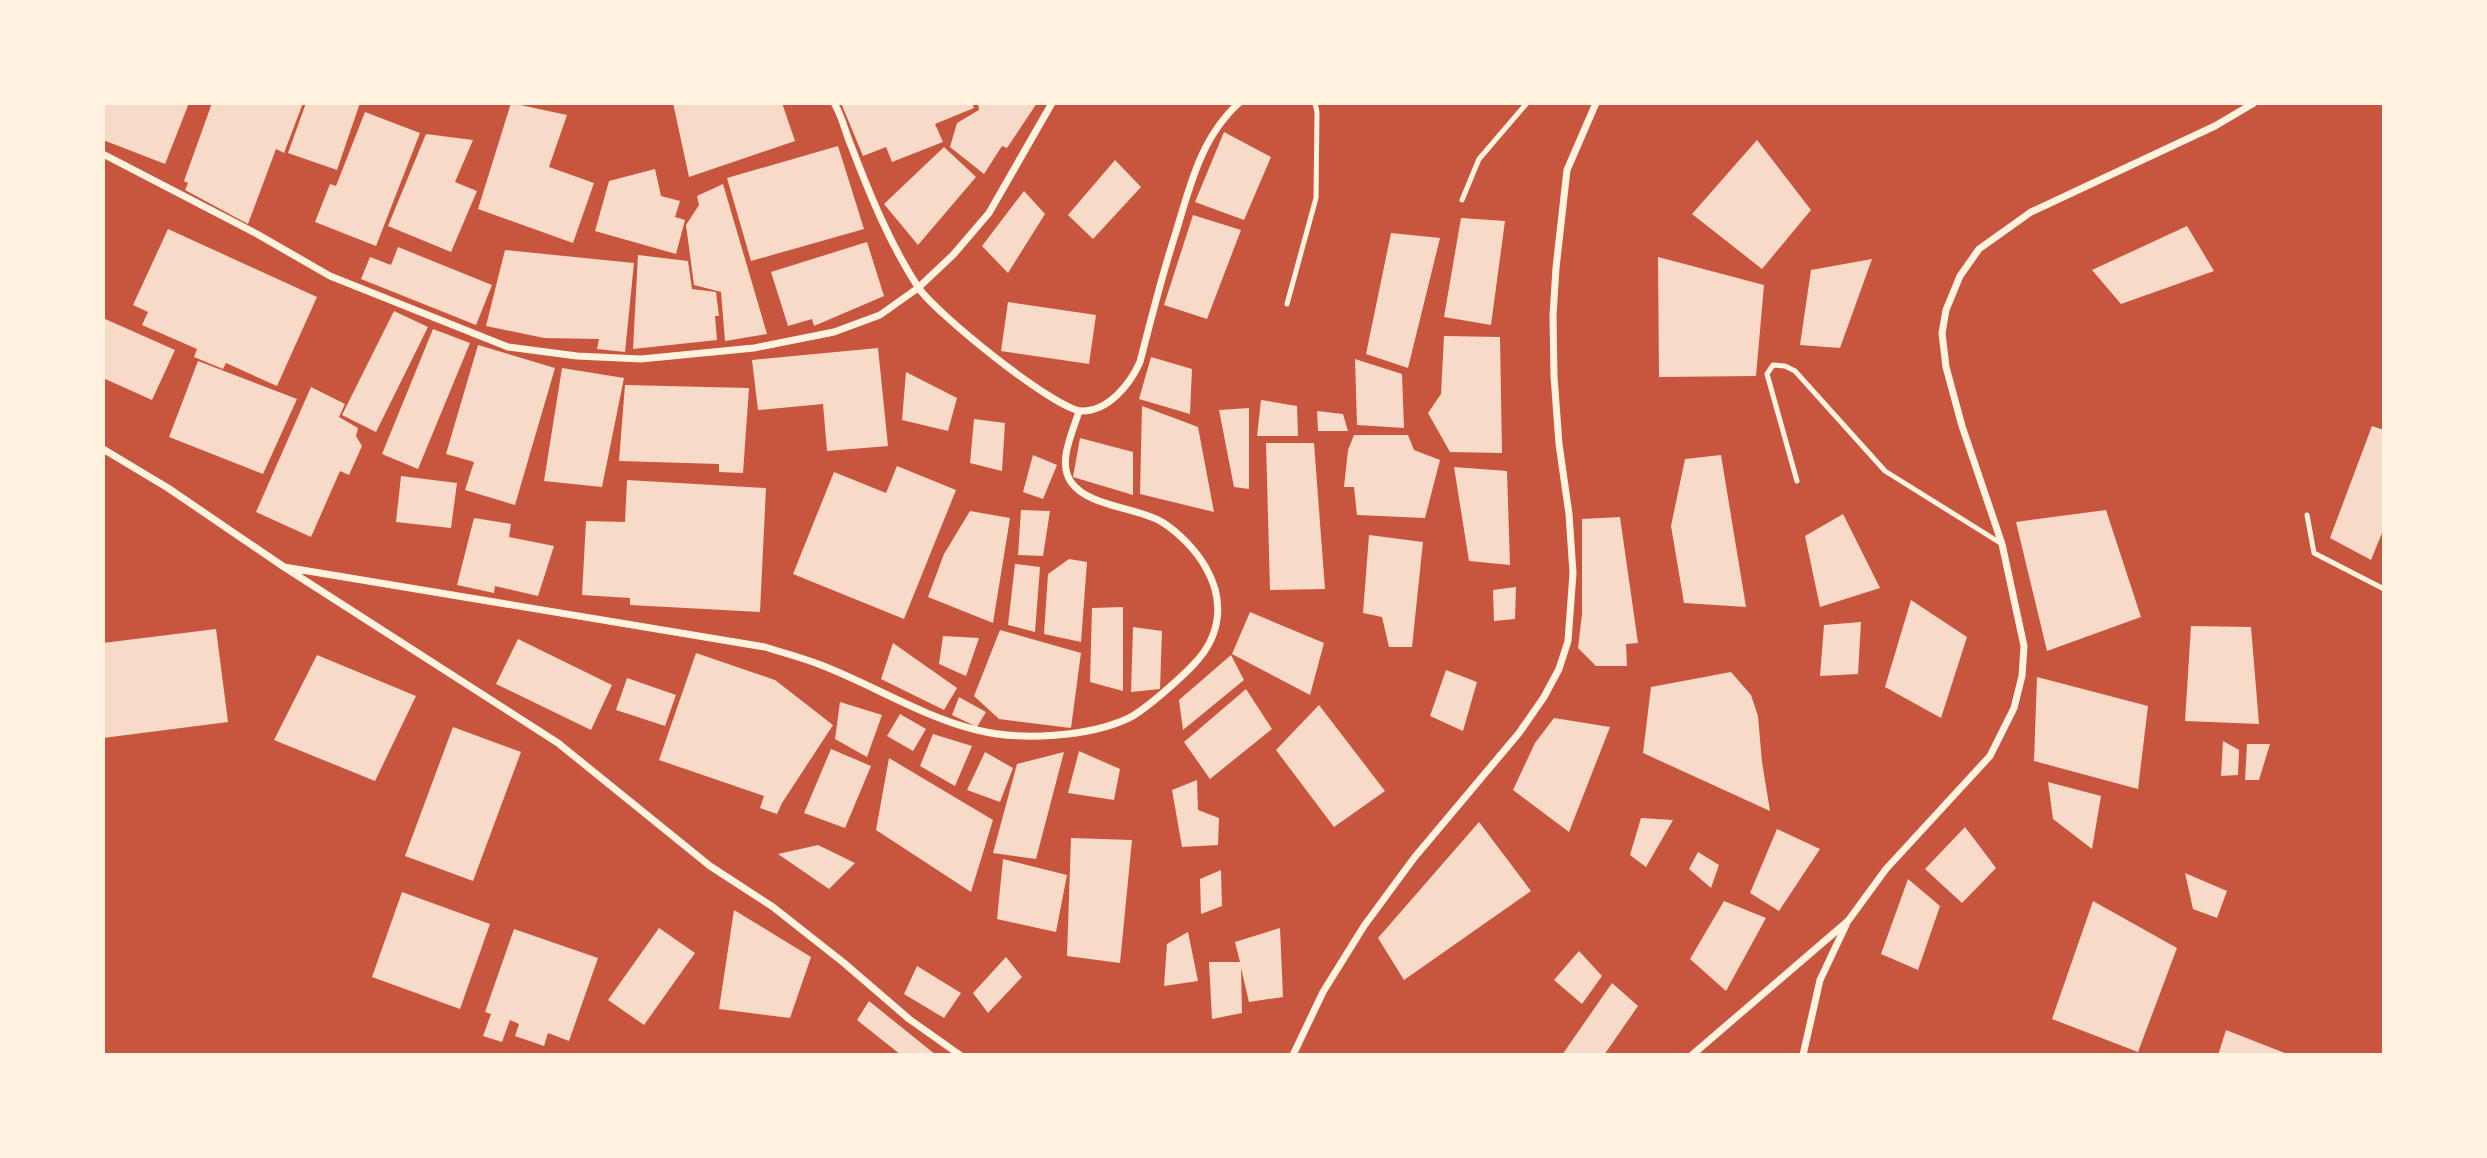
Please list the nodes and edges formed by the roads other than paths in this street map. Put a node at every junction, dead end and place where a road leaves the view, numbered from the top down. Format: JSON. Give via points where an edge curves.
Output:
{"nodes":[{"id":1,"x":834,"y":103,"type":"edge"},
{"id":2,"x":1052,"y":103,"type":"edge"},
{"id":3,"x":1239,"y":103,"type":"edge"},
{"id":4,"x":1315,"y":103,"type":"edge"},
{"id":5,"x":1527,"y":103,"type":"edge"},
{"id":6,"x":1596,"y":103,"type":"edge"},
{"id":7,"x":2254,"y":103,"type":"edge"},
{"id":8,"x":103,"y":154,"type":"edge"},
{"id":9,"x":1462,"y":200,"type":"dead end"},
{"id":10,"x":918,"y":288,"type":"junction"},
{"id":11,"x":1287,"y":304,"type":"dead end"},
{"id":12,"x":1079,"y":411,"type":"junction"},
{"id":13,"x":103,"y":449,"type":"edge"},
{"id":14,"x":1797,"y":481,"type":"dead end"},
{"id":15,"x":2307,"y":515,"type":"dead end"},
{"id":16,"x":2002,"y":544,"type":"junction"},
{"id":17,"x":284,"y":567,"type":"junction"},
{"id":18,"x":2384,"y":589,"type":"edge"},
{"id":19,"x":1848,"y":921,"type":"junction"},
{"id":20,"x":960,"y":1055,"type":"edge"},
{"id":21,"x":1293,"y":1055,"type":"edge"},
{"id":22,"x":1692,"y":1055,"type":"edge"},
{"id":23,"x":1803,"y":1055,"type":"edge"}],
"edges":[{"from":1,"to":10,"type":"street","via":[[883,222]]},
{"from":2,"to":10,"type":"street","via":[[989,213]]},
{"from":3,"to":12,"type":"street","via":[[1214,131],[1194,173],[1134,374],[1113,398]]},
{"from":4,"to":11,"type":"lane","via":[[1316,198]]},
{"from":5,"to":9,"type":"lane","via":[[1479,159]]},
{"from":6,"to":21,"type":"street","via":[[1567,170],[1555,280],[1554,376],[1573,573],[1568,640],[1559,669],[1519,733],[1376,908],[1323,992]]},
{"from":7,"to":16,"type":"street","via":[[2031,212],[1979,249],[1960,276],[1942,332],[1946,368]]},
{"from":8,"to":10,"type":"street","via":[[330,275],[508,347],[641,359],[754,348],[834,332],[880,315]]},
{"from":10,"to":12,"type":"street","via":[[978,345],[1056,401]]},
{"from":12,"to":17,"type":"street","via":[[1065,459],[1070,481],[1083,494],[1162,522],[1206,566],[1219,601],[1208,648],[1183,676],[1129,718],[1079,733],[1028,736],[977,730],[820,664],[765,647]]},
{"from":13,"to":17,"type":"street"},
{"from":14,"to":16,"type":"lane","via":[[1767,374],[1773,365],[1796,370],[1885,471]]},
{"from":15,"to":18,"type":"lane","via":[[2314,554]]},
{"from":16,"to":19,"type":"street","via":[[2024,646],[2014,708],[1990,755],[1886,869]]},
{"from":17,"to":20,"type":"street","via":[[558,743],[710,866],[773,907],[909,1020]]},
{"from":19,"to":22,"type":"street"},
{"from":19,"to":23,"type":"street","via":[[1820,981]]}]}
